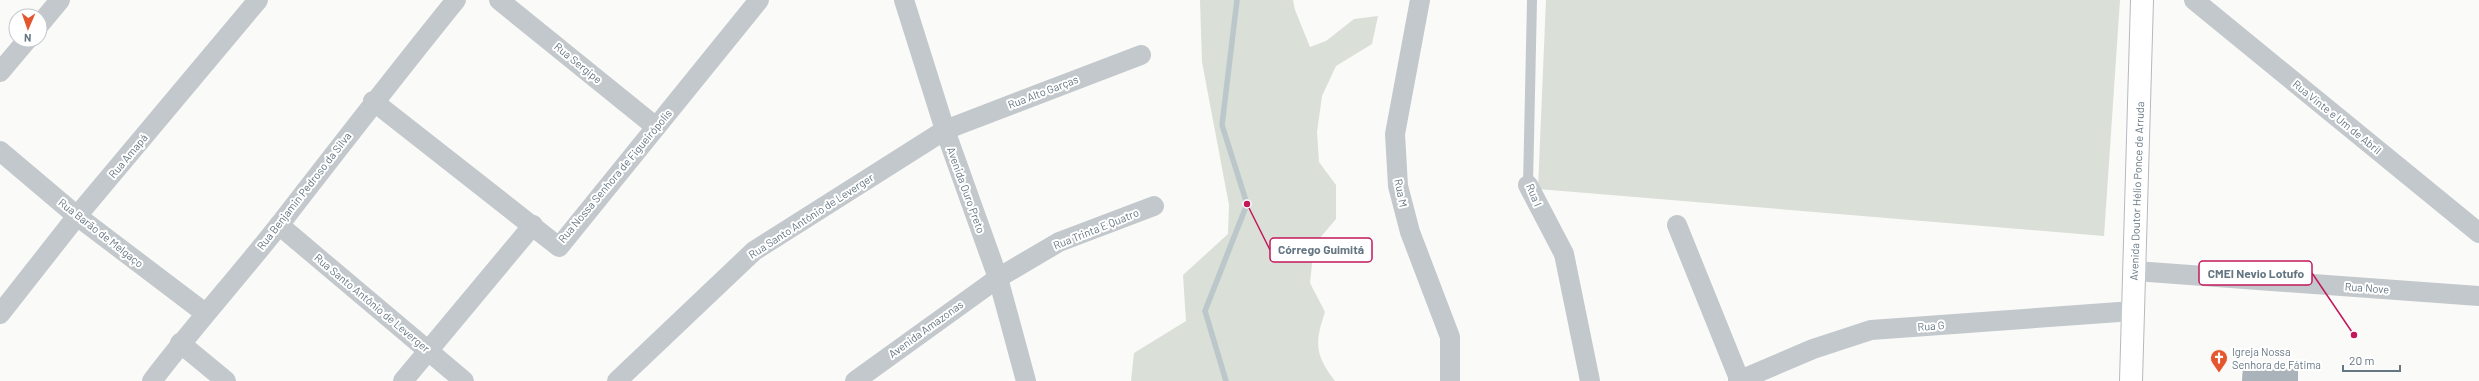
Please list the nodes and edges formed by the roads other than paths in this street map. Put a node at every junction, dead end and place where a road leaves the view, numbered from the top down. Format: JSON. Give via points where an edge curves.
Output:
{"nodes":[{"id":1,"x":60,"y":0,"type":"edge"},
{"id":2,"x":258,"y":0,"type":"edge"},
{"id":3,"x":456,"y":0,"type":"edge"},
{"id":4,"x":499,"y":0,"type":"edge"},
{"id":5,"x":759,"y":0,"type":"edge"},
{"id":6,"x":904,"y":0,"type":"edge"},
{"id":7,"x":1420,"y":0,"type":"edge"},
{"id":8,"x":1532,"y":0,"type":"edge"},
{"id":9,"x":2142,"y":0,"type":"edge"},
{"id":10,"x":2194,"y":0,"type":"edge"},
{"id":11,"x":48,"y":14,"type":"edge"},
{"id":12,"x":20,"y":48,"type":"edge"},
{"id":13,"x":1141,"y":55,"type":"dead end"},
{"id":14,"x":0,"y":72,"type":"edge"},
{"id":15,"x":373,"y":101,"type":"junction"},
{"id":16,"x":656,"y":127,"type":"junction"},
{"id":17,"x":945,"y":130,"type":"junction"},
{"id":18,"x":0,"y":151,"type":"edge"},
{"id":19,"x":1528,"y":185,"type":"joint"},
{"id":20,"x":1154,"y":206,"type":"dead end"},
{"id":21,"x":77,"y":216,"type":"junction"},
{"id":22,"x":279,"y":225,"type":"junction"},
{"id":23,"x":533,"y":225,"type":"junction"},
{"id":24,"x":1677,"y":225,"type":"dead end"},
{"id":25,"x":2479,"y":233,"type":"edge"},
{"id":26,"x":2135,"y":271,"type":"junction"},
{"id":27,"x":998,"y":278,"type":"junction"},
{"id":28,"x":2479,"y":296,"type":"edge"},
{"id":29,"x":2133,"y":311,"type":"junction"},
{"id":30,"x":205,"y":313,"type":"junction"},
{"id":31,"x":0,"y":314,"type":"edge"},
{"id":32,"x":180,"y":343,"type":"junction"},
{"id":33,"x":429,"y":350,"type":"junction"},
{"id":34,"x":152,"y":381,"type":"edge"},
{"id":35,"x":226,"y":381,"type":"edge"},
{"id":36,"x":403,"y":381,"type":"edge"},
{"id":37,"x":464,"y":381,"type":"edge"},
{"id":38,"x":618,"y":381,"type":"edge"},
{"id":39,"x":854,"y":381,"type":"edge"},
{"id":40,"x":1026,"y":381,"type":"edge"},
{"id":41,"x":1450,"y":381,"type":"edge"},
{"id":42,"x":1590,"y":381,"type":"edge"},
{"id":43,"x":1739,"y":381,"type":"edge"},
{"id":44,"x":2131,"y":381,"type":"edge"}],
"edges":[{"from":1,"to":11,"type":"street"},
{"from":2,"to":21,"type":"street","name":"Rua Amapá"},
{"from":3,"to":15,"type":"street","name":"Rua Benjamin Pedroso da Silva"},
{"from":4,"to":16,"type":"street","name":"Rua Sergipe"},
{"from":5,"to":16,"type":"street","name":"Rua Nossa Senhora de Figueirópolis"},
{"from":6,"to":17,"type":"street","name":"Avenida Ouro Preto"},
{"from":7,"to":41,"type":"street","name":"Rua M","via":[[1395,134],[1398,186],[1410,232],[1450,337]]},
{"from":8,"to":19,"type":"lane","name":"Rua I"},
{"from":9,"to":26,"type":"street","name":"Avenida Doutor Hélio Ponce de Arruda"},
{"from":10,"to":25,"type":"street","name":"Rua Vinte e Um de Abril"},
{"from":12,"to":14,"type":"street"},
{"from":13,"to":17,"type":"street","name":"Rua Alto Garças"},
{"from":15,"to":22,"type":"street","name":"Rua Benjamin Pedroso da Silva"},
{"from":15,"to":23,"type":"street","name":"Rua Nossa Senhora de Figueirópolis"},
{"from":16,"to":23,"type":"street","name":"Rua Nossa Senhora de Figueirópolis","via":[[559,246]]},
{"from":17,"to":27,"type":"street","name":"Avenida Ouro Preto"},
{"from":17,"to":38,"type":"street","name":"Rua Santo Antônio de Leverger","via":[[754,251]]},
{"from":18,"to":21,"type":"street","name":"Rua Barão de Melgaço"},
{"from":19,"to":42,"type":"street","name":"Rua I","via":[[1564,254]]},
{"from":20,"to":27,"type":"street","name":"Rua Trinta E Quatro","via":[[1059,242]]},
{"from":21,"to":30,"type":"street","name":"Rua Barão de Melgaço"},
{"from":21,"to":31,"type":"street","name":"Rua Amapá"},
{"from":22,"to":30,"type":"street","name":"Rua Benjamin Pedroso da Silva"},
{"from":22,"to":33,"type":"street","name":"Rua Santo Antônio de Leverger"},
{"from":23,"to":33,"type":"street"},
{"from":24,"to":43,"type":"street"},
{"from":26,"to":28,"type":"street","name":"Rua Nove"},
{"from":26,"to":29,"type":"street","name":"Avenida Doutor Hélio Ponce de Arruda"},
{"from":27,"to":39,"type":"street","name":"Avenida Amazonas"},
{"from":27,"to":40,"type":"street","name":"Avenida Ouro Preto"},
{"from":29,"to":43,"type":"street","name":"Rua G","via":[[1871,330],[1813,349]]},
{"from":29,"to":44,"type":"street","name":"Avenida Doutor Hélio Ponce de Arruda"},
{"from":30,"to":32,"type":"street","name":"Rua Benjamin Pedroso da Silva"},
{"from":32,"to":34,"type":"street","name":"Rua Benjamin Pedroso da Silva"},
{"from":32,"to":35,"type":"street"},
{"from":33,"to":36,"type":"street"},
{"from":33,"to":37,"type":"street","name":"Rua Santo Antônio de Leverger"}]}
